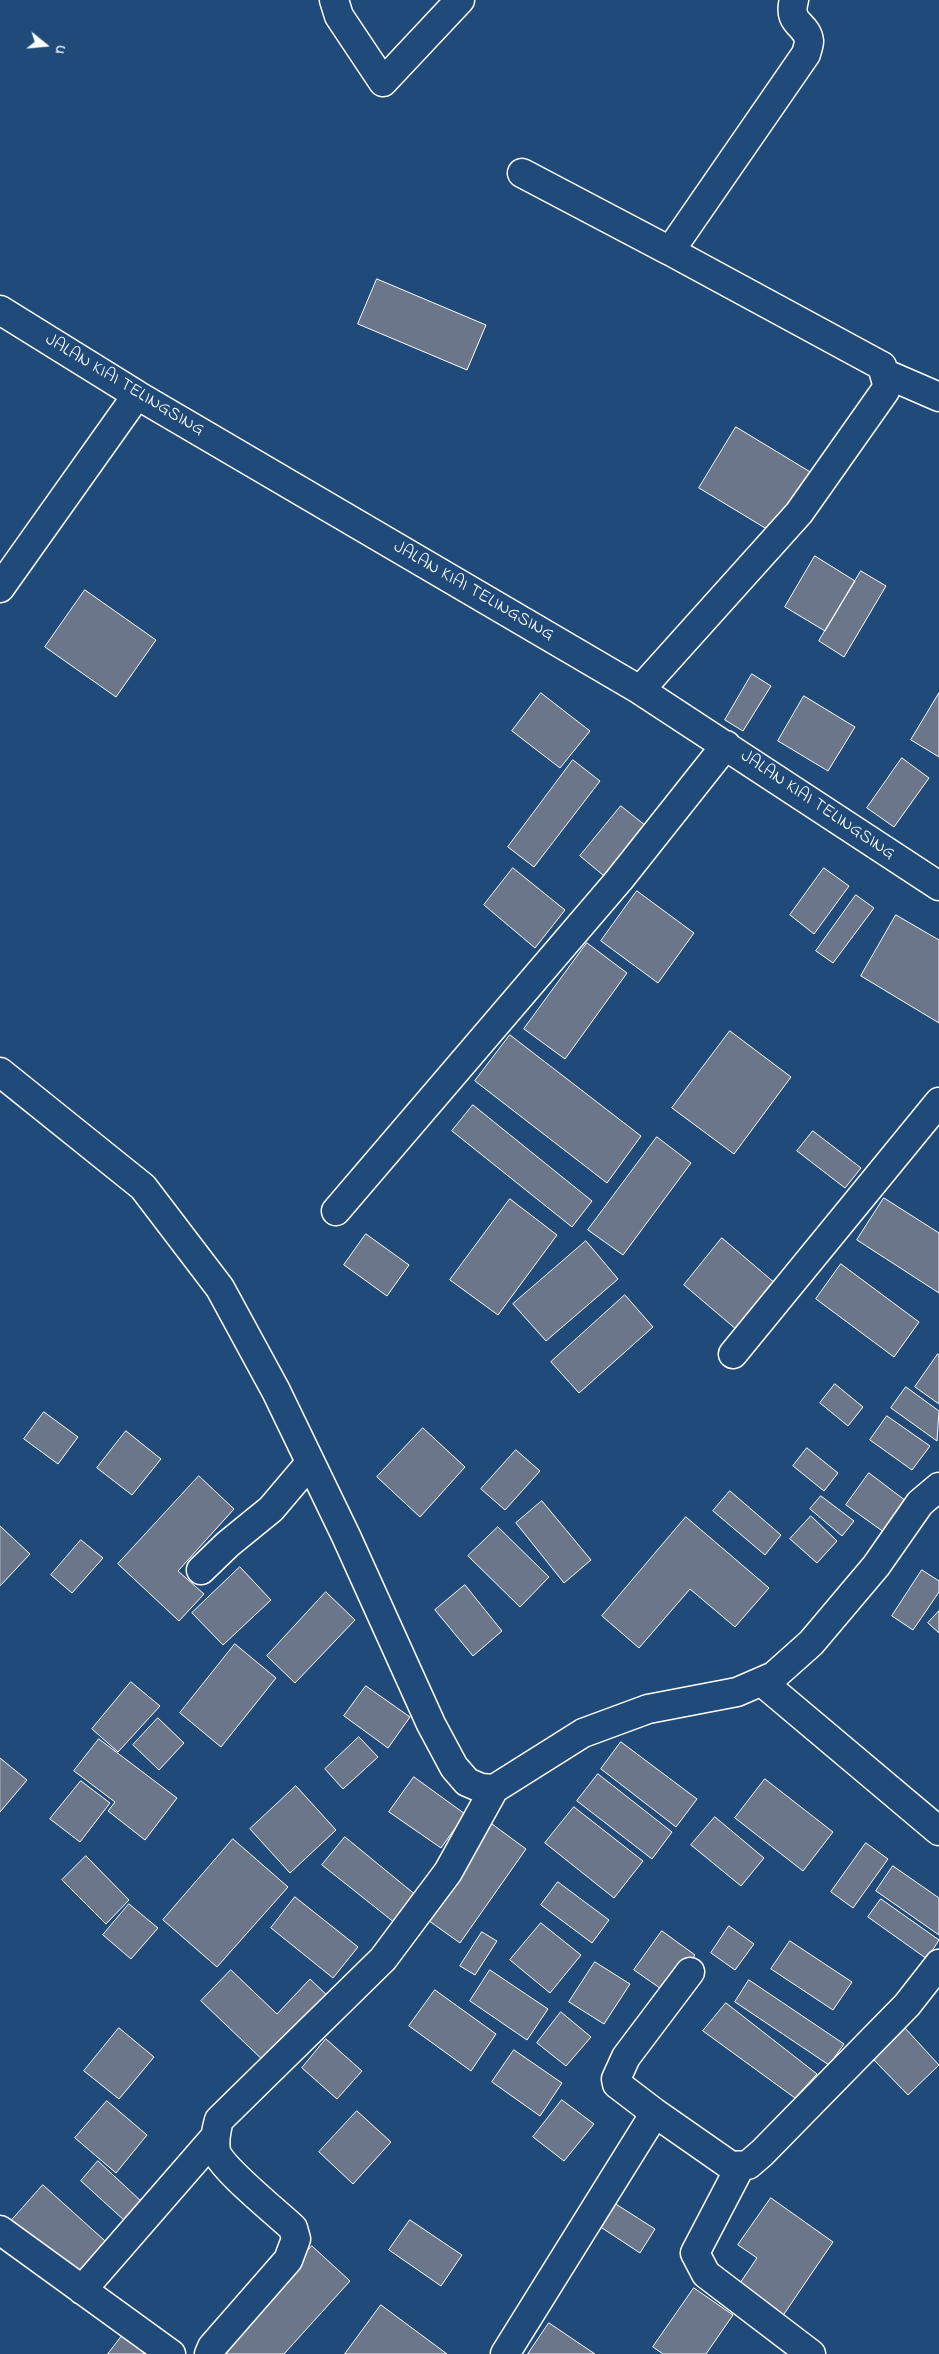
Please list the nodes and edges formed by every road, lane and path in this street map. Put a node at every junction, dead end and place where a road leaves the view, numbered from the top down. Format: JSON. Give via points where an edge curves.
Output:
{"nodes":[{"id":1,"x":334,"y":0,"type":"edge"},
{"id":2,"x":460,"y":0,"type":"edge"},
{"id":3,"x":794,"y":0,"type":"edge"},
{"id":4,"x":522,"y":173,"type":"dead end"},
{"id":5,"x":670,"y":251,"type":"junction"},
{"id":6,"x":0,"y":310,"type":"edge"},
{"id":7,"x":886,"y":374,"type":"junction"},
{"id":8,"x":136,"y":395,"type":"junction"},
{"id":9,"x":939,"y":398,"type":"edge"},
{"id":10,"x":0,"y":588,"type":"edge"},
{"id":11,"x":640,"y":690,"type":"junction"},
{"id":12,"x":726,"y":745,"type":"junction"},
{"id":13,"x":939,"y":886,"type":"edge"},
{"id":14,"x":0,"y":1072,"type":"edge"},
{"id":15,"x":939,"y":1102,"type":"edge"},
{"id":16,"x":336,"y":1211,"type":"dead end"},
{"id":17,"x":733,"y":1354,"type":"dead end"},
{"id":18,"x":310,"y":1463,"type":"junction"},
{"id":19,"x":939,"y":1487,"type":"edge"},
{"id":20,"x":201,"y":1570,"type":"dead end"},
{"id":21,"x":762,"y":1682,"type":"junction"},
{"id":22,"x":494,"y":1789,"type":"junction"},
{"id":23,"x":939,"y":1831,"type":"edge"},
{"id":24,"x":690,"y":1972,"type":"dead end"},
{"id":25,"x":935,"y":1980,"type":"edge"},
{"id":26,"x":655,"y":2112,"type":"junction"},
{"id":27,"x":215,"y":2137,"type":"junction"},
{"id":28,"x":740,"y":2167,"type":"junction"},
{"id":29,"x":0,"y":2230,"type":"edge"},
{"id":30,"x":82,"y":2290,"type":"junction"},
{"id":31,"x":171,"y":2354,"type":"edge"},
{"id":32,"x":209,"y":2354,"type":"edge"},
{"id":33,"x":505,"y":2354,"type":"edge"},
{"id":34,"x":811,"y":2354,"type":"edge"}],
"edges":[{"from":1,"to":2,"type":"street","via":[[339,16],[383,82]]},
{"from":3,"to":5,"type":"street","via":[[791,9],[793,19],[806,33],[806,54]]},
{"from":4,"to":5,"type":"street"},
{"from":5,"to":7,"type":"street","via":[[882,366]]},
{"from":6,"to":8,"type":"street","name":"JALAN KIAI TELINGSING"},
{"from":7,"to":9,"type":"street"},
{"from":7,"to":11,"type":"street","via":[[885,391],[799,513]]},
{"from":8,"to":10,"type":"street"},
{"from":8,"to":11,"type":"street","name":"JALAN KIAI TELINGSING"},
{"from":11,"to":12,"type":"street","name":"JALAN KIAI TELINGSING"},
{"from":12,"to":13,"type":"street","name":"JALAN KIAI TELINGSING"},
{"from":12,"to":16,"type":"street","via":[[619,880]]},
{"from":14,"to":18,"type":"street","via":[[143,1187],[220,1288],[276,1391]]},
{"from":15,"to":17,"type":"street"},
{"from":18,"to":20,"type":"street","via":[[271,1510]]},
{"from":18,"to":22,"type":"street","via":[[454,1767],[467,1782],[480,1788]]},
{"from":19,"to":21,"type":"street","via":[[920,1503],[876,1566],[811,1643],[774,1676]]},
{"from":21,"to":22,"type":"street","via":[[737,1692],[648,1709],[583,1733]]},
{"from":21,"to":23,"type":"street"},
{"from":22,"to":27,"type":"street","via":[[448,1872],[383,1959],[230,2107],[219,2120]]},
{"from":24,"to":26,"type":"street","via":[[626,2057],[616,2079],[617,2084]]},
{"from":25,"to":28,"type":"street","via":[[762,2153]]},
{"from":26,"to":28,"type":"street","via":[[731,2166]]},
{"from":26,"to":33,"type":"street"},
{"from":27,"to":30,"type":"street"},
{"from":27,"to":32,"type":"street","via":[[216,2153],[227,2167],[292,2228],[296,2239],[288,2260],[212,2346]]},
{"from":28,"to":34,"type":"street","via":[[695,2253],[706,2274]]},
{"from":29,"to":30,"type":"street"},
{"from":30,"to":31,"type":"street"}]}
